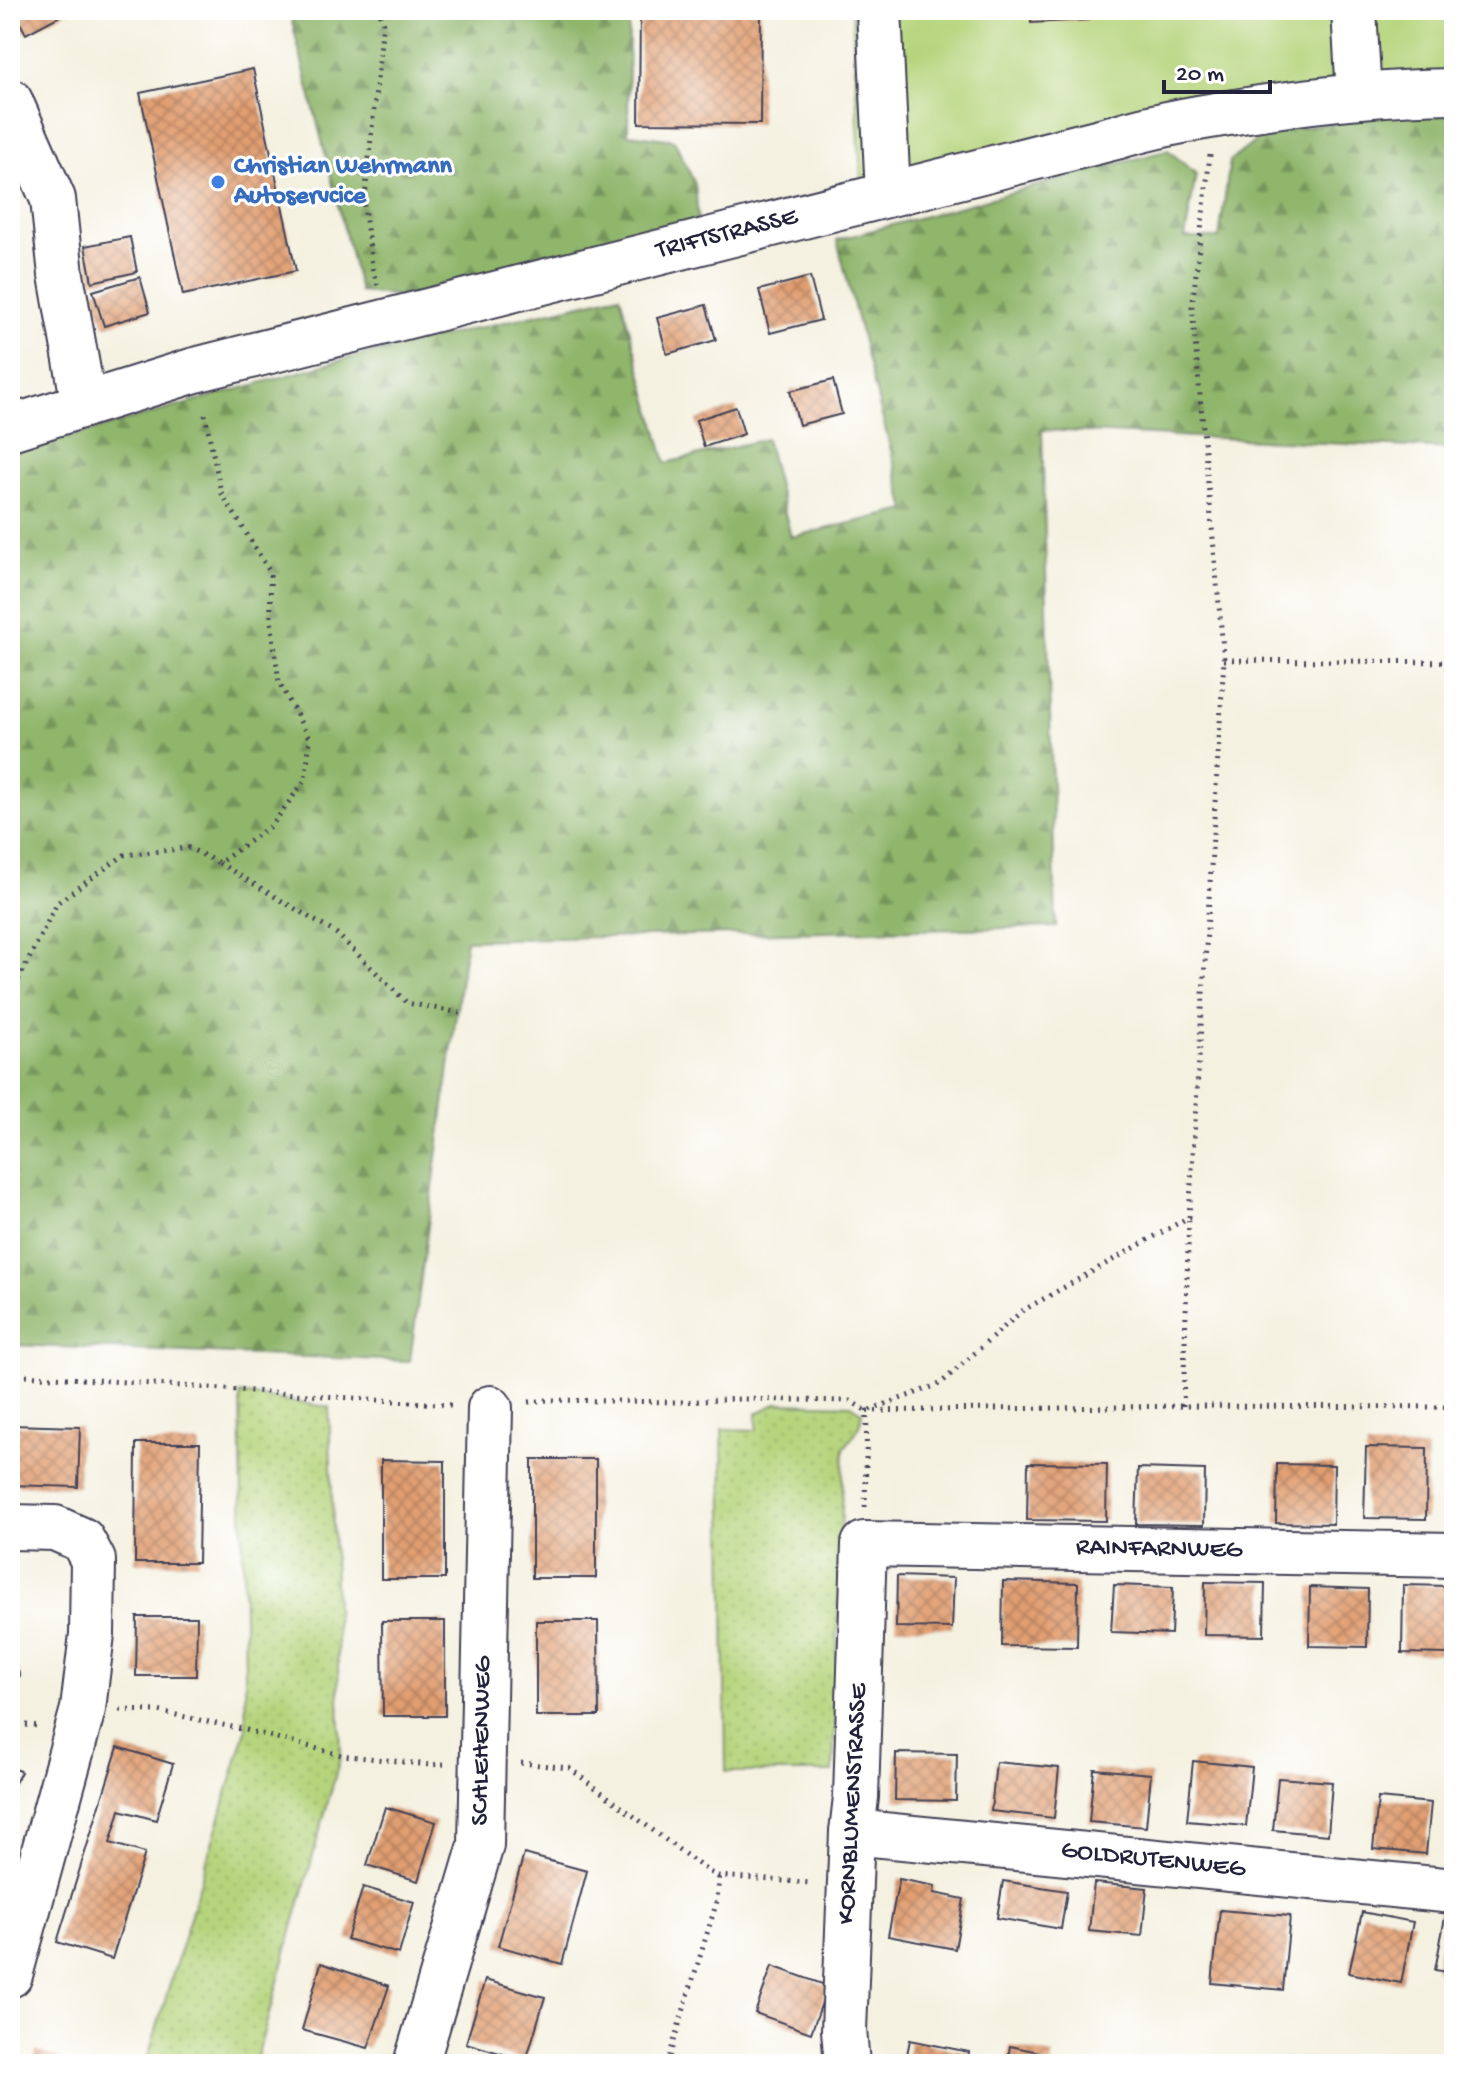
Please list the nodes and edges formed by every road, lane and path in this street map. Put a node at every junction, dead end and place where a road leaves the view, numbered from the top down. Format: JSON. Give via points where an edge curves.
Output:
{"nodes":[{"id":1,"x":379,"y":10,"type":"edge"},
{"id":2,"x":879,"y":10,"type":"edge"},
{"id":3,"x":1354,"y":10,"type":"edge"},
{"id":4,"x":1454,"y":91,"type":"edge"},
{"id":5,"x":1359,"y":96,"type":"junction"},
{"id":6,"x":10,"y":101,"type":"edge"},
{"id":7,"x":1215,"y":115,"type":"junction"},
{"id":8,"x":888,"y":194,"type":"junction"},
{"id":9,"x":393,"y":319,"type":"junction"},
{"id":10,"x":195,"y":370,"type":"junction"},
{"id":11,"x":84,"y":405,"type":"junction"},
{"id":12,"x":10,"y":428,"type":"edge"},
{"id":13,"x":1224,"y":660,"type":"junction"},
{"id":14,"x":1454,"y":662,"type":"edge"},
{"id":15,"x":219,"y":863,"type":"junction"},
{"id":16,"x":10,"y":993,"type":"edge"},
{"id":17,"x":466,"y":1014,"type":"dead end"},
{"id":18,"x":1189,"y":1217,"type":"junction"},
{"id":19,"x":10,"y":1374,"type":"edge"},
{"id":20,"x":1183,"y":1406,"type":"junction"},
{"id":21,"x":1454,"y":1407,"type":"edge"},
{"id":22,"x":490,"y":1408,"type":"junction"},
{"id":23,"x":867,"y":1411,"type":"junction"},
{"id":24,"x":10,"y":1527,"type":"edge"},
{"id":25,"x":864,"y":1544,"type":"junction"},
{"id":26,"x":1454,"y":1555,"type":"edge"},
{"id":27,"x":852,"y":1832,"type":"junction"},
{"id":28,"x":719,"y":1876,"type":"dead end"},
{"id":29,"x":1454,"y":1891,"type":"edge"},
{"id":30,"x":10,"y":1975,"type":"edge"},
{"id":31,"x":416,"y":2064,"type":"edge"},
{"id":32,"x":667,"y":2064,"type":"edge"},
{"id":33,"x":847,"y":2064,"type":"edge"}],
"edges":[{"from":1,"to":9,"type":"path","via":[[383,22],[364,206],[373,273]]},
{"from":2,"to":8,"type":"street"},
{"from":3,"to":5,"type":"street"},
{"from":4,"to":5,"type":"street","name":"TRIFTSTRASSE"},
{"from":5,"to":7,"type":"street","name":"TRIFTSTRASSE"},
{"from":6,"to":11,"type":"street","via":[[53,199]]},
{"from":7,"to":8,"type":"street","name":"TRIFTSTRASSE","via":[[1156,125]]},
{"from":7,"to":13,"type":"path","via":[[1192,307]]},
{"from":8,"to":9,"type":"street","name":"TRIFTSTRASSE"},
{"from":9,"to":10,"type":"street","name":"TRIFTSTRASSE"},
{"from":10,"to":11,"type":"street","name":"TRIFTSTRASSE"},
{"from":10,"to":15,"type":"path","via":[[221,492],[270,572],[279,682],[310,740],[305,780],[272,825]]},
{"from":11,"to":12,"type":"street","name":"TRIFTSTRASSE"},
{"from":13,"to":14,"type":"path"},
{"from":13,"to":18,"type":"path"},
{"from":15,"to":16,"type":"path","via":[[189,848],[124,855],[57,903]]},
{"from":15,"to":17,"type":"path","via":[[337,934],[407,1003]]},
{"from":18,"to":20,"type":"path"},
{"from":18,"to":23,"type":"path","via":[[1022,1311],[940,1384]]},
{"from":19,"to":22,"type":"path"},
{"from":20,"to":21,"type":"path"},
{"from":20,"to":23,"type":"path"},
{"from":22,"to":23,"type":"path","via":[[547,1400],[740,1399],[850,1401]]},
{"from":22,"to":31,"type":"street","name":"SCHLEHENWEG","via":[[481,1845]]},
{"from":23,"to":25,"type":"path"},
{"from":24,"to":30,"type":"street","via":[[55,1528],[82,1540],[93,1560],[83,1709]]},
{"from":25,"to":26,"type":"street","name":"RAINFARNWEG"},
{"from":25,"to":27,"type":"street","name":"KORNBLUMENSTRASSE"},
{"from":27,"to":29,"type":"street","name":"GOLDRUTENWEG"},
{"from":27,"to":33,"type":"street","name":"KORNBLUMENSTRASSE"},
{"from":28,"to":32,"type":"path","via":[[717,1901]]}]}
